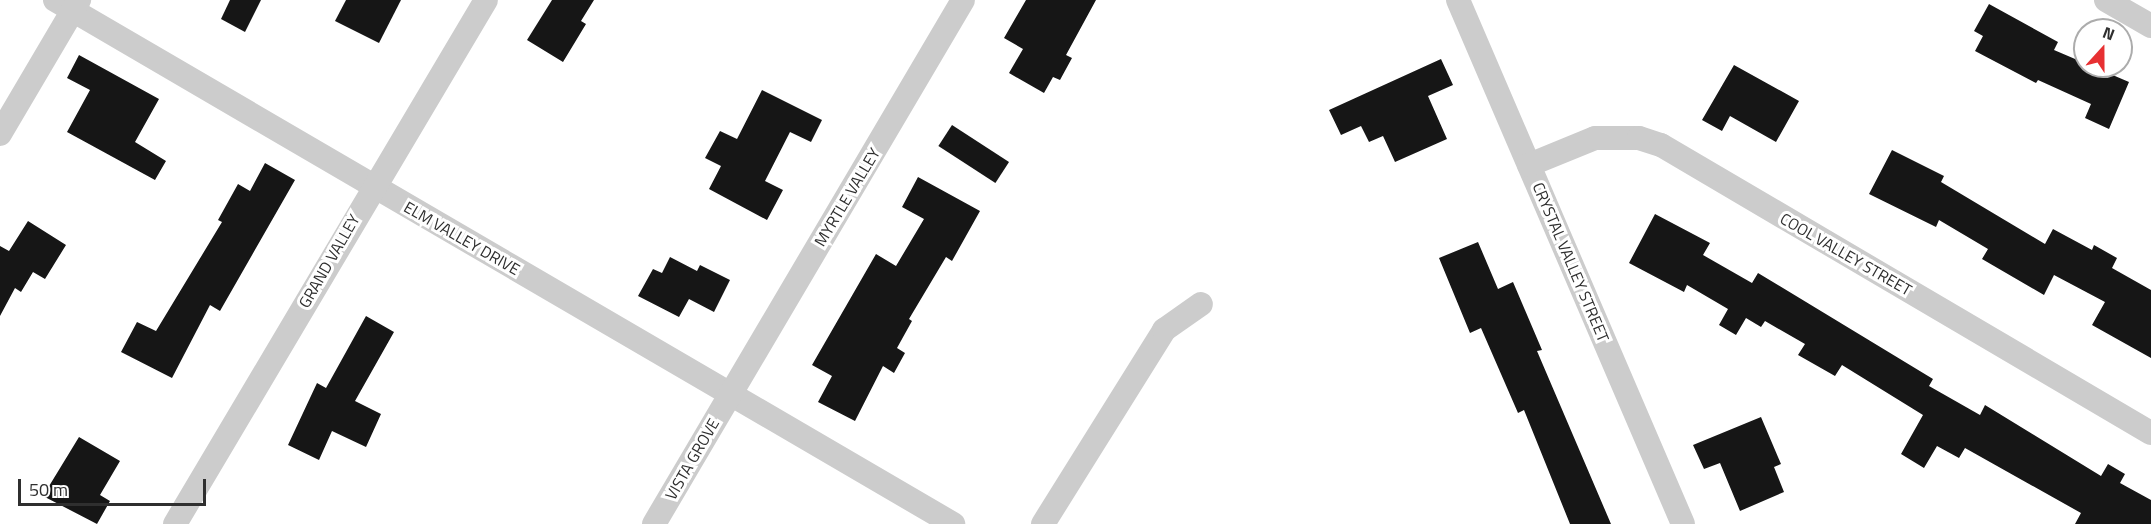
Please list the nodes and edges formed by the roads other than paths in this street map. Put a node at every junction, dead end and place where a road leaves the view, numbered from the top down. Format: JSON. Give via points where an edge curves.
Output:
{"nodes":[{"id":1,"x":486,"y":0,"type":"edge"},
{"id":2,"x":963,"y":0,"type":"edge"},
{"id":3,"x":1458,"y":0,"type":"edge"},
{"id":4,"x":2106,"y":0,"type":"edge"},
{"id":5,"x":69,"y":4,"type":"edge"},
{"id":6,"x":2151,"y":26,"type":"edge"},
{"id":7,"x":0,"y":134,"type":"edge"},
{"id":8,"x":1529,"y":165,"type":"junction"},
{"id":9,"x":374,"y":186,"type":"junction"},
{"id":10,"x":1202,"y":304,"type":"dead end"},
{"id":11,"x":730,"y":393,"type":"junction"},
{"id":12,"x":2151,"y":433,"type":"edge"},
{"id":13,"x":175,"y":524,"type":"edge"},
{"id":14,"x":654,"y":524,"type":"edge"},
{"id":15,"x":953,"y":524,"type":"edge"},
{"id":16,"x":1043,"y":524,"type":"edge"},
{"id":17,"x":1683,"y":524,"type":"edge"}],
"edges":[{"from":1,"to":9,"type":"street","name":"GRAND VALLEY"},
{"from":2,"to":11,"type":"street","name":"MYRTLE VALLEY"},
{"from":3,"to":8,"type":"street","name":"CRYSTAL VALLEY STREET"},
{"from":4,"to":6,"type":"street"},
{"from":5,"to":7,"type":"street"},
{"from":5,"to":9,"type":"street","name":"ELM VALLEY DRIVE"},
{"from":8,"to":12,"type":"street","name":"COOL VALLEY STREET","via":[[1595,138],[1628,137],[1661,145]]},
{"from":8,"to":17,"type":"street","name":"CRYSTAL VALLEY STREET"},
{"from":9,"to":11,"type":"street","name":"ELM VALLEY DRIVE"},
{"from":9,"to":13,"type":"street","name":"GRAND VALLEY"},
{"from":10,"to":16,"type":"street","via":[[1164,330]]},
{"from":11,"to":14,"type":"street","name":"VISTA GROVE"},
{"from":11,"to":15,"type":"street","name":"ELM VALLEY DRIVE"}]}
